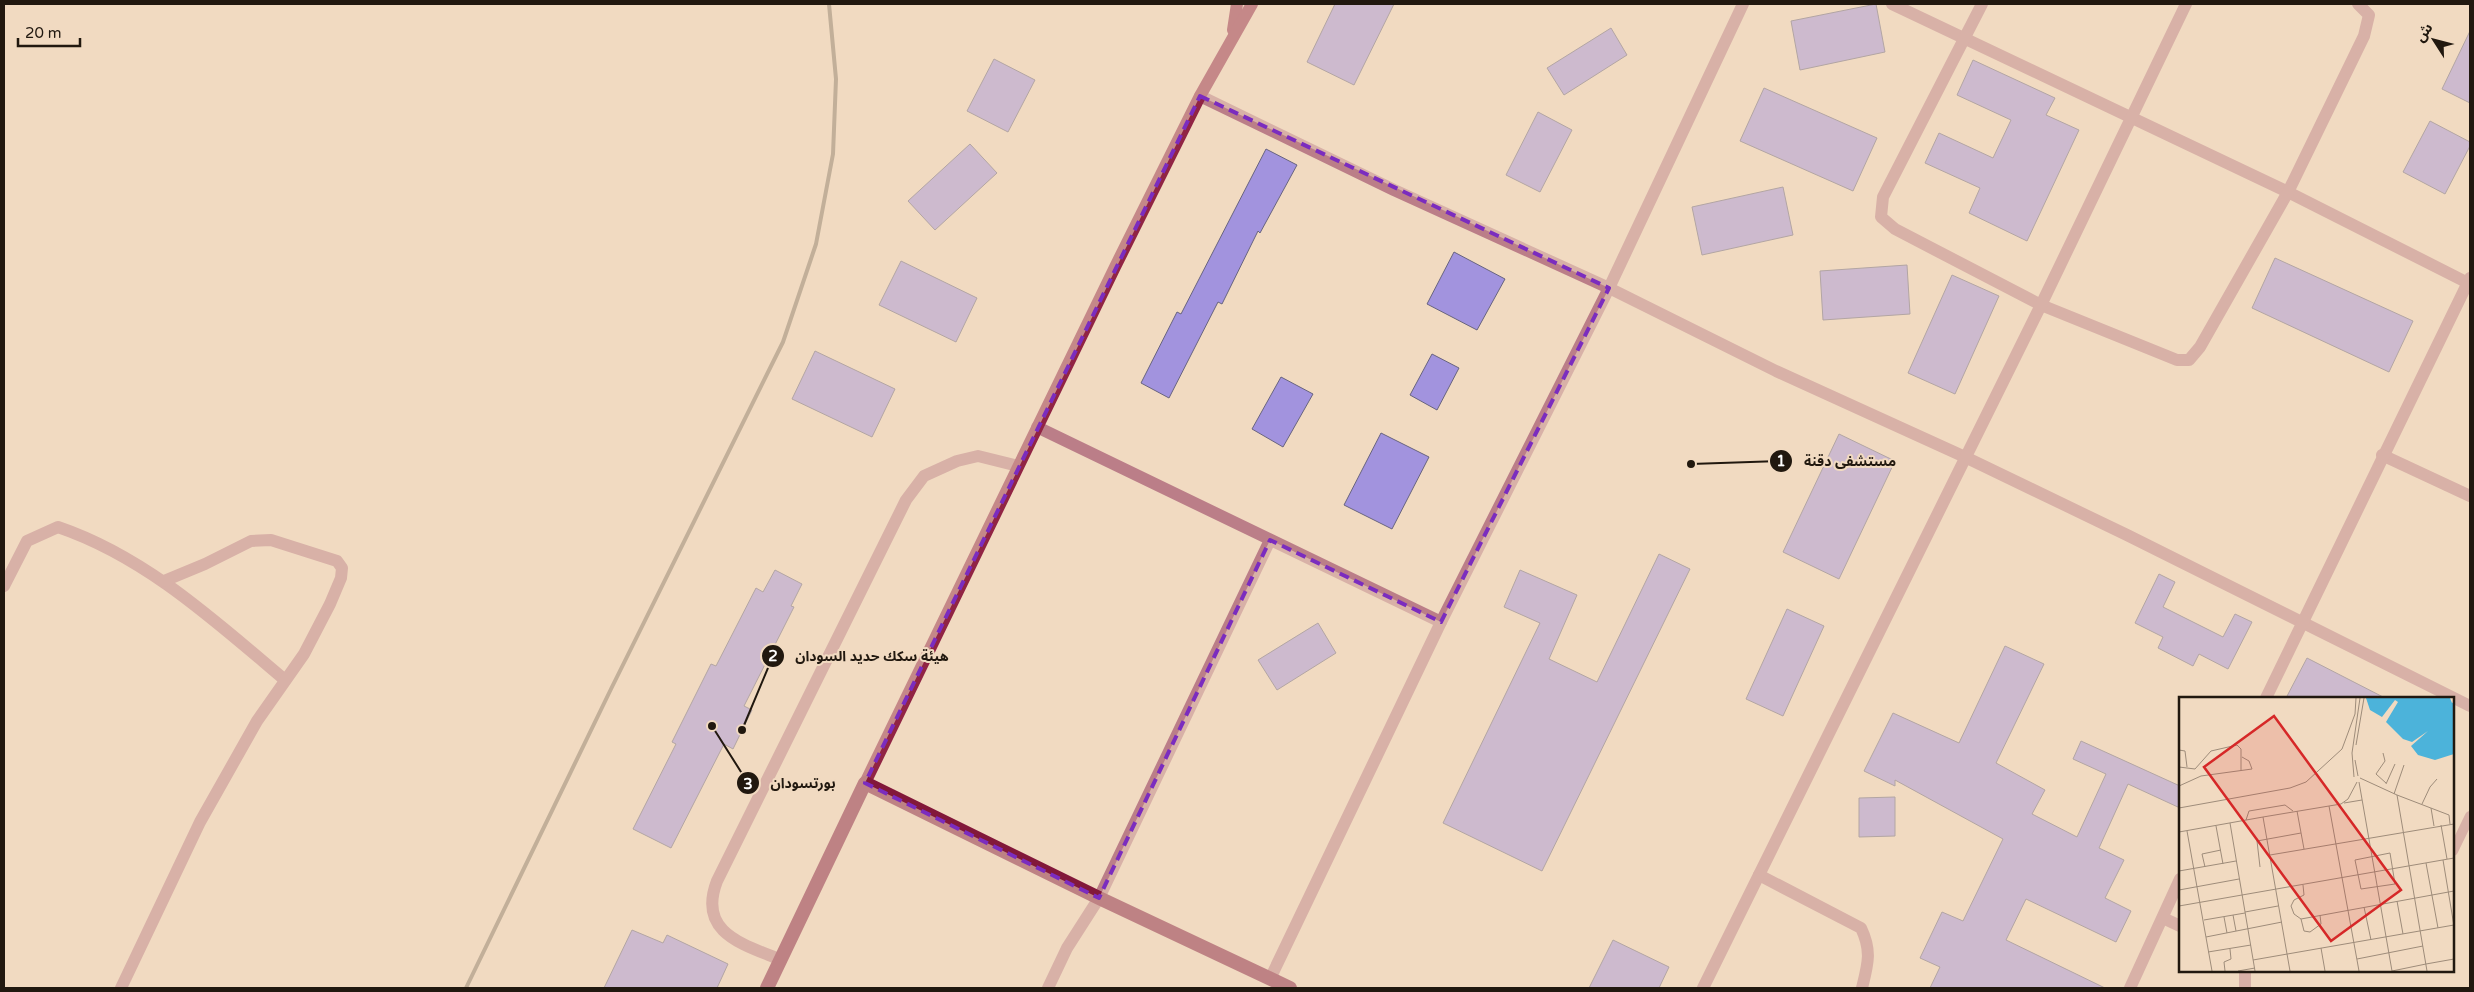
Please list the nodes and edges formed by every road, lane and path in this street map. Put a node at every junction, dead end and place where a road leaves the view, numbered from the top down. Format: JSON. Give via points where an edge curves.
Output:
{"nodes":[{"id":1,"x":1237,"y":4,"type":"edge"},
{"id":2,"x":1252,"y":4,"type":"edge"},
{"id":3,"x":1743,"y":4,"type":"edge"},
{"id":4,"x":1892,"y":4,"type":"edge"},
{"id":5,"x":1982,"y":4,"type":"edge"},
{"id":6,"x":2186,"y":4,"type":"edge"},
{"id":7,"x":2358,"y":4,"type":"edge"},
{"id":8,"x":1231,"y":37,"type":"junction"},
{"id":9,"x":1966,"y":38,"type":"junction"},
{"id":10,"x":1200,"y":96,"type":"junction"},
{"id":11,"x":2131,"y":117,"type":"junction"},
{"id":12,"x":2288,"y":192,"type":"junction"},
{"id":13,"x":2470,"y":282,"type":"edge"},
{"id":14,"x":1609,"y":288,"type":"junction"},
{"id":15,"x":2041,"y":305,"type":"junction"},
{"id":16,"x":1037,"y":427,"type":"junction"},
{"id":17,"x":2382,"y":455,"type":"junction"},
{"id":18,"x":1966,"y":457,"type":"junction"},
{"id":19,"x":1018,"y":466,"type":"junction"},
{"id":20,"x":2470,"y":496,"type":"edge"},
{"id":21,"x":1270,"y":540,"type":"junction"},
{"id":22,"x":164,"y":580,"type":"junction"},
{"id":23,"x":4,"y":586,"type":"edge"},
{"id":24,"x":1441,"y":622,"type":"junction"},
{"id":25,"x":2301,"y":622,"type":"junction"},
{"id":26,"x":285,"y":680,"type":"junction"},
{"id":27,"x":2266,"y":697,"type":"edge"},
{"id":28,"x":2452,"y":697,"type":"edge"},
{"id":29,"x":2454,"y":698,"type":"edge"},
{"id":30,"x":2470,"y":706,"type":"edge"},
{"id":31,"x":865,"y":783,"type":"junction"},
{"id":32,"x":2470,"y":816,"type":"edge"},
{"id":33,"x":2454,"y":849,"type":"edge"},
{"id":34,"x":1759,"y":875,"type":"junction"},
{"id":35,"x":2179,"y":881,"type":"edge"},
{"id":36,"x":1099,"y":898,"type":"junction"},
{"id":37,"x":2163,"y":918,"type":"junction"},
{"id":38,"x":2179,"y":926,"type":"edge"},
{"id":39,"x":781,"y":960,"type":"junction"},
{"id":40,"x":2245,"y":972,"type":"edge"},
{"id":41,"x":1270,"y":978,"type":"junction"},
{"id":42,"x":121,"y":988,"type":"edge"},
{"id":43,"x":767,"y":988,"type":"edge"},
{"id":44,"x":1048,"y":988,"type":"edge"},
{"id":45,"x":1290,"y":988,"type":"edge"},
{"id":46,"x":1703,"y":988,"type":"edge"},
{"id":47,"x":1862,"y":988,"type":"edge"},
{"id":48,"x":2130,"y":988,"type":"edge"},
{"id":49,"x":2245,"y":988,"type":"edge"}],
"edges":[{"from":1,"to":8,"type":"main road"},
{"from":2,"to":8,"type":"main road"},
{"from":3,"to":14,"type":"street"},
{"from":4,"to":9,"type":"street"},
{"from":5,"to":9,"type":"street"},
{"from":6,"to":11,"type":"street"},
{"from":7,"to":12,"type":"street","via":[[2369,15],[2364,36]]},
{"from":8,"to":10,"type":"main road"},
{"from":9,"to":11,"type":"street"},
{"from":9,"to":15,"type":"street","via":[[1883,197],[1881,217],[1895,229]]},
{"from":10,"to":14,"type":"street","via":[[1394,190]]},
{"from":10,"to":16,"type":"main road"},
{"from":11,"to":12,"type":"street"},
{"from":11,"to":15,"type":"street"},
{"from":12,"to":13,"type":"street"},
{"from":12,"to":15,"type":"street","via":[[2200,347],[2189,360],[2177,360]]},
{"from":13,"to":17,"type":"street"},
{"from":14,"to":18,"type":"street","via":[[1776,371]]},
{"from":14,"to":24,"type":"street"},
{"from":15,"to":18,"type":"street"},
{"from":16,"to":19,"type":"main road"},
{"from":16,"to":21,"type":"street"},
{"from":17,"to":20,"type":"street"},
{"from":17,"to":25,"type":"street"},
{"from":18,"to":25,"type":"street"},
{"from":18,"to":34,"type":"street"},
{"from":19,"to":31,"type":"main road"},
{"from":19,"to":39,"type":"street","via":[[978,456],[957,461],[924,476],[906,500],[717,881],[712,907],[722,931],[732,939]]},
{"from":21,"to":24,"type":"street"},
{"from":21,"to":36,"type":"street"},
{"from":22,"to":23,"type":"street","via":[[88,537],[58,527],[27,541]]},
{"from":22,"to":26,"type":"street"},
{"from":22,"to":26,"type":"street","via":[[251,541],[271,540],[338,561],[342,568],[341,578],[330,604],[304,654]]},
{"from":24,"to":41,"type":"street"},
{"from":25,"to":27,"type":"street"},
{"from":25,"to":28,"type":"street"},
{"from":26,"to":42,"type":"street","via":[[257,720],[200,822]]},
{"from":29,"to":30,"type":"street"},
{"from":31,"to":36,"type":"highway"},
{"from":31,"to":39,"type":"highway"},
{"from":32,"to":33,"type":"lane"},
{"from":34,"to":46,"type":"street"},
{"from":34,"to":47,"type":"street","via":[[1861,928],[1868,944]]},
{"from":35,"to":37,"type":"street"},
{"from":36,"to":41,"type":"highway"},
{"from":36,"to":44,"type":"street","via":[[1067,948]]},
{"from":37,"to":38,"type":"street"},
{"from":37,"to":48,"type":"street"},
{"from":39,"to":43,"type":"highway"},
{"from":40,"to":49,"type":"street"},
{"from":41,"to":45,"type":"highway"}]}
